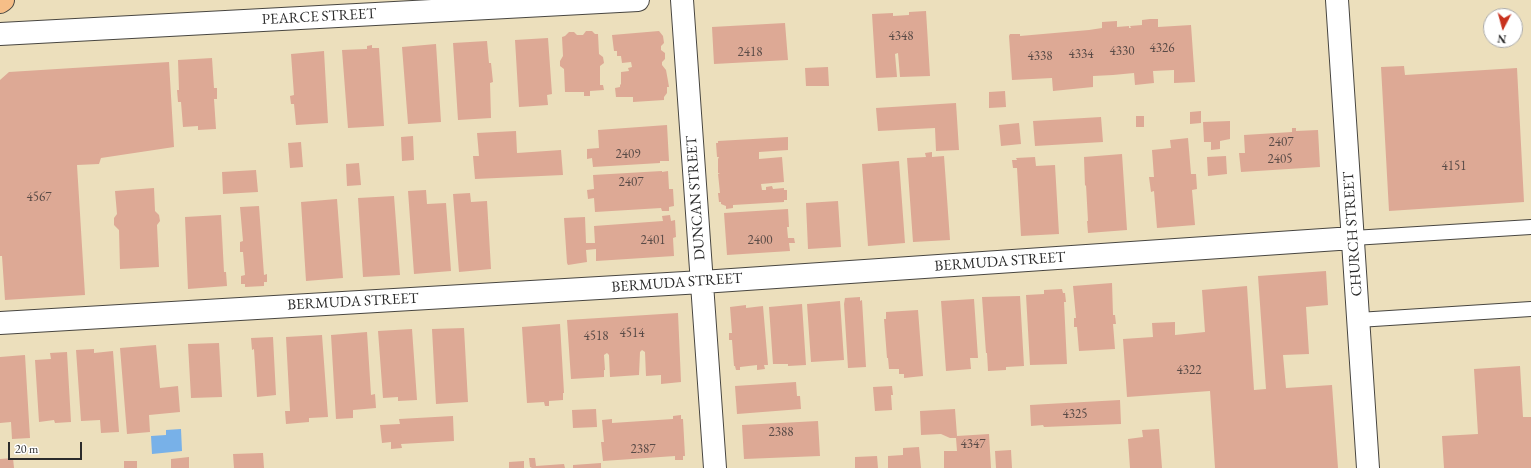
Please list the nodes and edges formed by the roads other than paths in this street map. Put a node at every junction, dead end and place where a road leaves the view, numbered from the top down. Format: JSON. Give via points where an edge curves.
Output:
{"nodes":[{"id":1,"x":3,"y":0,"type":"edge"},
{"id":2,"x":638,"y":0,"type":"edge"},
{"id":3,"x":682,"y":0,"type":"edge"},
{"id":4,"x":1337,"y":0,"type":"edge"},
{"id":5,"x":0,"y":2,"type":"edge"},
{"id":6,"x":0,"y":34,"type":"edge"},
{"id":7,"x":1531,"y":227,"type":"edge"},
{"id":8,"x":1354,"y":238,"type":"junction"},
{"id":9,"x":702,"y":282,"type":"junction"},
{"id":10,"x":1531,"y":310,"type":"edge"},
{"id":11,"x":1358,"y":320,"type":"junction"},
{"id":12,"x":0,"y":323,"type":"edge"},
{"id":13,"x":715,"y":468,"type":"edge"},
{"id":14,"x":1368,"y":468,"type":"edge"}],
"edges":[{"from":1,"to":5,"type":"main road"},
{"from":2,"to":6,"type":"street","name":"PEARCE STREET"},
{"from":3,"to":9,"type":"street","name":"DUNCAN STREET"},
{"from":4,"to":8,"type":"street","name":"CHURCH STREET"},
{"from":7,"to":8,"type":"lane"},
{"from":8,"to":9,"type":"street","name":"BERMUDA STREET"},
{"from":8,"to":11,"type":"street","name":"CHURCH STREET"},
{"from":9,"to":12,"type":"street","name":"BERMUDA STREET"},
{"from":9,"to":13,"type":"street","name":"DUNCAN STREET"},
{"from":10,"to":11,"type":"lane"},
{"from":11,"to":14,"type":"street","name":"CHURCH STREET"}]}
